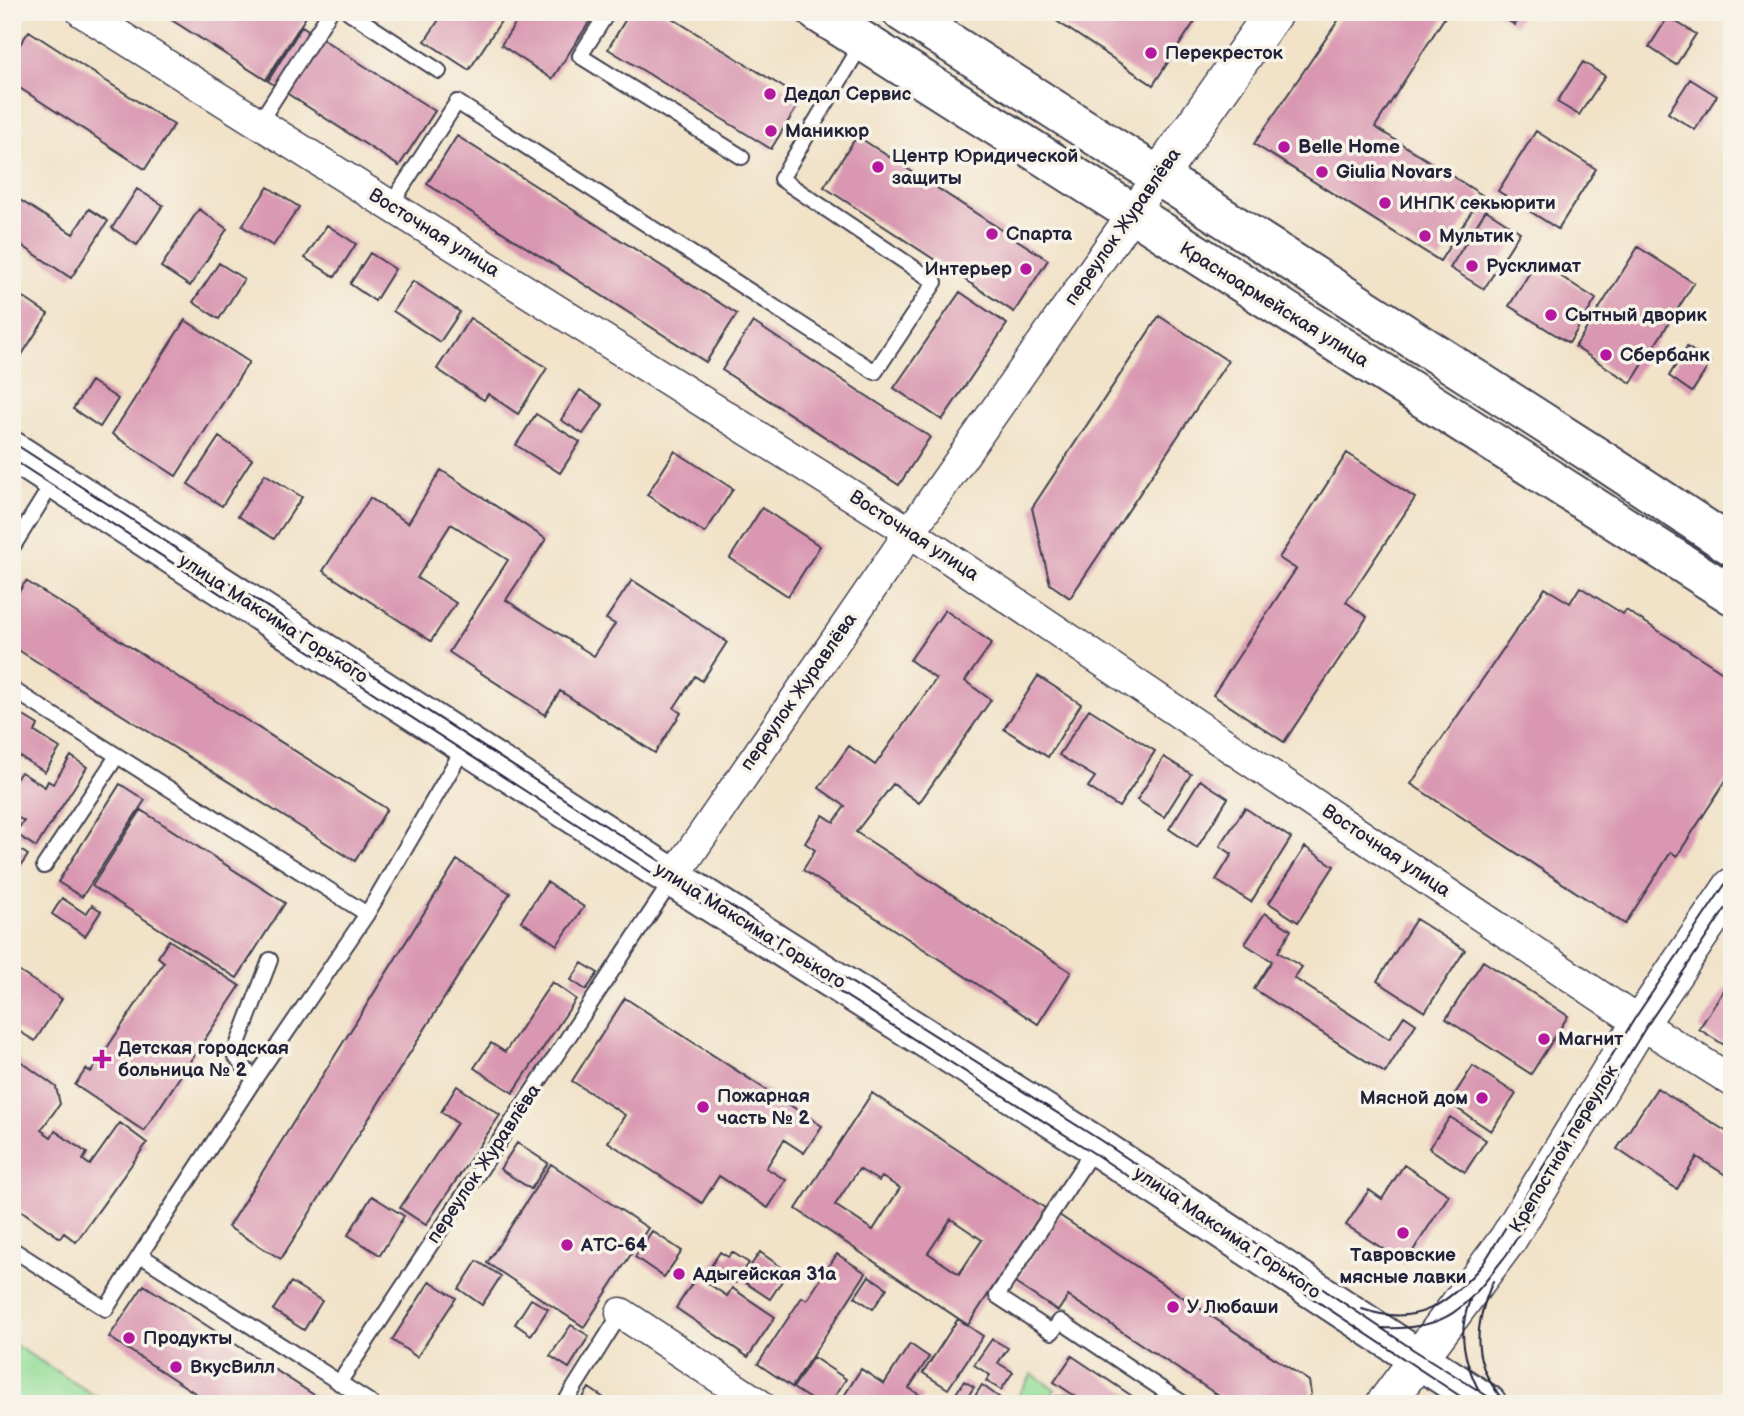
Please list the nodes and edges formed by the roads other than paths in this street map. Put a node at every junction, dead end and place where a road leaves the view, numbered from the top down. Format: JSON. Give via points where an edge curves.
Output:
{"nodes":[{"id":1,"x":82,"y":12,"type":"edge"},
{"id":2,"x":330,"y":12,"type":"edge"},
{"id":3,"x":349,"y":12,"type":"edge"},
{"id":4,"x":608,"y":12,"type":"edge"},
{"id":5,"x":817,"y":12,"type":"edge"},
{"id":6,"x":902,"y":12,"type":"edge"},
{"id":7,"x":1274,"y":12,"type":"edge"},
{"id":8,"x":863,"y":42,"type":"junction"},
{"id":9,"x":439,"y":71,"type":"dead end"},
{"id":10,"x":259,"y":123,"type":"junction"},
{"id":11,"x":742,"y":157,"type":"dead end"},
{"id":12,"x":1158,"y":177,"type":"junction"},
{"id":13,"x":390,"y":206,"type":"junction"},
{"id":14,"x":1132,"y":215,"type":"junction"},
{"id":15,"x":12,"y":451,"type":"edge"},
{"id":16,"x":56,"y":478,"type":"junction"},
{"id":17,"x":910,"y":532,"type":"junction"},
{"id":18,"x":1732,"y":546,"type":"edge"},
{"id":19,"x":12,"y":548,"type":"edge"},
{"id":20,"x":1732,"y":595,"type":"edge"},
{"id":21,"x":12,"y":689,"type":"edge"},
{"id":22,"x":467,"y":744,"type":"junction"},
{"id":23,"x":117,"y":756,"type":"junction"},
{"id":24,"x":44,"y":866,"type":"dead end"},
{"id":25,"x":673,"y":878,"type":"junction"},
{"id":26,"x":1732,"y":887,"type":"edge"},
{"id":27,"x":367,"y":914,"type":"junction"},
{"id":28,"x":270,"y":960,"type":"dead end"},
{"id":29,"x":1640,"y":1023,"type":"junction"},
{"id":30,"x":254,"y":1080,"type":"junction"},
{"id":31,"x":1732,"y":1081,"type":"edge"},
{"id":32,"x":1096,"y":1146,"type":"junction"},
{"id":33,"x":12,"y":1249,"type":"edge"},
{"id":34,"x":140,"y":1255,"type":"junction"},
{"id":35,"x":621,"y":1314,"type":"joint"},
{"id":36,"x":1419,"y":1361,"type":"junction"},
{"id":37,"x":339,"y":1383,"type":"junction"},
{"id":38,"x":373,"y":1404,"type":"edge"},
{"id":39,"x":564,"y":1404,"type":"edge"},
{"id":40,"x":760,"y":1404,"type":"edge"},
{"id":41,"x":1056,"y":1404,"type":"edge"},
{"id":42,"x":1065,"y":1404,"type":"edge"},
{"id":43,"x":1184,"y":1404,"type":"edge"},
{"id":44,"x":1385,"y":1404,"type":"edge"},
{"id":45,"x":1487,"y":1404,"type":"edge"}],
"edges":[{"from":1,"to":10,"type":"street","name":"Восточная улица"},
{"from":2,"to":10,"type":"lane"},
{"from":3,"to":9,"type":"lane"},
{"from":4,"to":11,"type":"lane","via":[[580,56]]},
{"from":5,"to":8,"type":"main road","name":"Красноармейская улица"},
{"from":6,"to":12,"type":"main road"},
{"from":7,"to":12,"type":"street","name":"переулок Журавлёва"},
{"from":8,"to":13,"type":"lane","via":[[781,180],[935,282],[876,373],[457,102]]},
{"from":8,"to":14,"type":"main road","name":"Красноармейская улица"},
{"from":10,"to":13,"type":"street","name":"Восточная улица"},
{"from":12,"to":14,"type":"street","name":"переулок Журавлёва"},
{"from":12,"to":18,"type":"main road"},
{"from":13,"to":17,"type":"street","name":"Восточная улица"},
{"from":14,"to":17,"type":"street","name":"переулок Журавлёва"},
{"from":14,"to":20,"type":"main road","name":"Красноармейская улица"},
{"from":15,"to":16,"type":"main road","name":"улица Максима Горького"},
{"from":16,"to":19,"type":"lane"},
{"from":16,"to":22,"type":"main road","name":"улица Максима Горького"},
{"from":17,"to":25,"type":"street","name":"переулок Журавлёва"},
{"from":17,"to":29,"type":"street","name":"Восточная улица"},
{"from":21,"to":23,"type":"lane"},
{"from":22,"to":25,"type":"main road","name":"улица Максима Горького"},
{"from":22,"to":27,"type":"lane"},
{"from":23,"to":24,"type":"lane"},
{"from":23,"to":27,"type":"lane"},
{"from":25,"to":32,"type":"main road","name":"улица Максима Горького"},
{"from":25,"to":37,"type":"lane","name":"переулок Журавлёва"},
{"from":26,"to":29,"type":"street","name":"Крепостной переулок"},
{"from":27,"to":30,"type":"lane"},
{"from":28,"to":30,"type":"lane","via":[[234,1054]]},
{"from":29,"to":31,"type":"street","name":"Восточная улица"},
{"from":29,"to":36,"type":"street","name":"Крепостной переулок","via":[[1508,1239]]},
{"from":30,"to":34,"type":"lane"},
{"from":32,"to":36,"type":"main road","name":"улица Максима Горького"},
{"from":32,"to":43,"type":"lane","via":[[997,1296],[1052,1332],[1060,1321]]},
{"from":33,"to":34,"type":"lane","via":[[106,1309]]},
{"from":34,"to":37,"type":"lane"},
{"from":35,"to":39,"type":"lane"},
{"from":35,"to":40,"type":"street"},
{"from":36,"to":44,"type":"street","name":"Крепостной переулок"},
{"from":36,"to":45,"type":"main road","name":"улица Максима Горького"},
{"from":37,"to":38,"type":"lane"},
{"from":41,"to":42,"type":"lane"}]}
